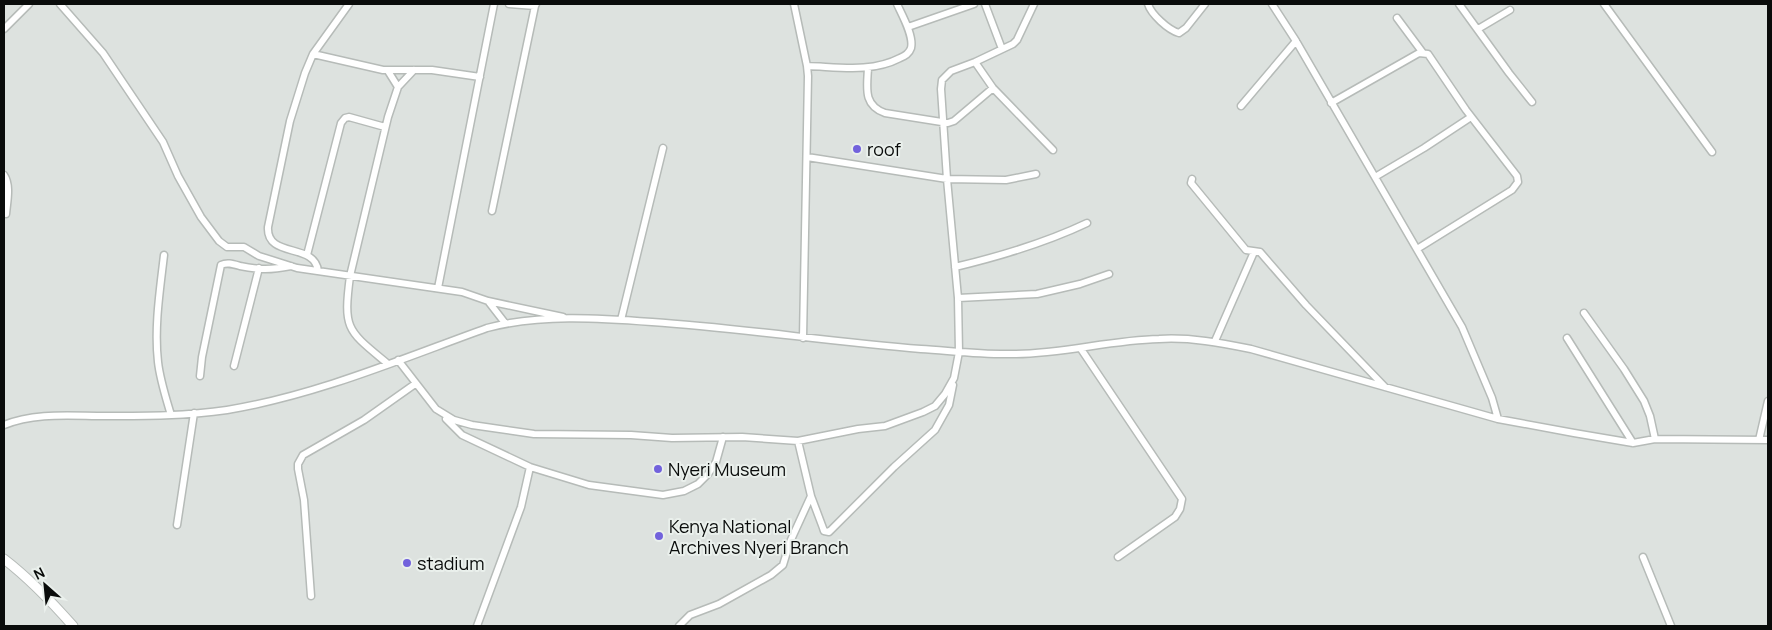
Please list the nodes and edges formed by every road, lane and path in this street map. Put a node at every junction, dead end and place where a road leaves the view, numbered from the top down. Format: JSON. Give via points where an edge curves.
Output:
{"nodes":[{"id":1,"x":29,"y":4,"type":"edge"},
{"id":2,"x":60,"y":4,"type":"edge"},
{"id":3,"x":349,"y":4,"type":"edge"},
{"id":4,"x":494,"y":4,"type":"edge"},
{"id":5,"x":509,"y":4,"type":"edge"},
{"id":6,"x":794,"y":4,"type":"edge"},
{"id":7,"x":897,"y":4,"type":"edge"},
{"id":8,"x":974,"y":4,"type":"edge"},
{"id":9,"x":985,"y":4,"type":"edge"},
{"id":10,"x":1034,"y":4,"type":"edge"},
{"id":11,"x":1148,"y":4,"type":"edge"},
{"id":12,"x":1205,"y":4,"type":"edge"},
{"id":13,"x":1272,"y":4,"type":"edge"},
{"id":14,"x":1459,"y":4,"type":"edge"},
{"id":15,"x":1604,"y":4,"type":"edge"},
{"id":16,"x":536,"y":5,"type":"edge"},
{"id":17,"x":1510,"y":10,"type":"dead end"},
{"id":18,"x":1396,"y":18,"type":"dead end"},
{"id":19,"x":908,"y":27,"type":"junction"},
{"id":20,"x":4,"y":29,"type":"edge"},
{"id":21,"x":1478,"y":30,"type":"junction"},
{"id":22,"x":1296,"y":41,"type":"junction"},
{"id":23,"x":1002,"y":49,"type":"junction"},
{"id":24,"x":1423,"y":53,"type":"junction"},
{"id":25,"x":313,"y":54,"type":"junction"},
{"id":26,"x":975,"y":62,"type":"junction"},
{"id":27,"x":808,"y":66,"type":"junction"},
{"id":28,"x":868,"y":68,"type":"junction"},
{"id":29,"x":414,"y":70,"type":"junction"},
{"id":30,"x":388,"y":71,"type":"junction"},
{"id":31,"x":480,"y":78,"type":"junction"},
{"id":32,"x":398,"y":87,"type":"junction"},
{"id":33,"x":993,"y":88,"type":"junction"},
{"id":34,"x":1532,"y":102,"type":"dead end"},
{"id":35,"x":1331,"y":103,"type":"junction"},
{"id":36,"x":1241,"y":106,"type":"dead end"},
{"id":37,"x":1471,"y":117,"type":"junction"},
{"id":38,"x":943,"y":122,"type":"junction"},
{"id":39,"x":385,"y":128,"type":"junction"},
{"id":40,"x":663,"y":148,"type":"dead end"},
{"id":41,"x":1053,"y":150,"type":"dead end"},
{"id":42,"x":1712,"y":152,"type":"dead end"},
{"id":43,"x":807,"y":158,"type":"junction"},
{"id":44,"x":1036,"y":174,"type":"dead end"},
{"id":45,"x":4,"y":175,"type":"edge"},
{"id":46,"x":802,"y":177,"type":"dead end"},
{"id":47,"x":1375,"y":177,"type":"junction"},
{"id":48,"x":947,"y":179,"type":"junction"},
{"id":49,"x":1192,"y":179,"type":"dead end"},
{"id":50,"x":492,"y":210,"type":"dead end"},
{"id":51,"x":6,"y":214,"type":"dead end"},
{"id":52,"x":1087,"y":223,"type":"dead end"},
{"id":53,"x":1417,"y":249,"type":"junction"},
{"id":54,"x":1254,"y":252,"type":"junction"},
{"id":55,"x":164,"y":255,"type":"dead end"},
{"id":56,"x":307,"y":255,"type":"junction"},
{"id":57,"x":292,"y":266,"type":"junction"},
{"id":58,"x":955,"y":267,"type":"junction"},
{"id":59,"x":259,"y":268,"type":"junction"},
{"id":60,"x":318,"y":271,"type":"junction"},
{"id":61,"x":1109,"y":274,"type":"dead end"},
{"id":62,"x":350,"y":276,"type":"junction"},
{"id":63,"x":438,"y":288,"type":"junction"},
{"id":64,"x":958,"y":298,"type":"junction"},
{"id":65,"x":488,"y":301,"type":"junction"},
{"id":66,"x":1584,"y":313,"type":"dead end"},
{"id":67,"x":569,"y":318,"type":"junction"},
{"id":68,"x":621,"y":320,"type":"junction"},
{"id":69,"x":505,"y":323,"type":"junction"},
{"id":70,"x":803,"y":338,"type":"junction"},
{"id":71,"x":1566,"y":338,"type":"dead end"},
{"id":72,"x":1215,"y":341,"type":"junction"},
{"id":73,"x":1081,"y":349,"type":"junction"},
{"id":74,"x":959,"y":352,"type":"junction"},
{"id":75,"x":398,"y":360,"type":"junction"},
{"id":76,"x":388,"y":364,"type":"junction"},
{"id":77,"x":234,"y":366,"type":"dead end"},
{"id":78,"x":200,"y":376,"type":"dead end"},
{"id":79,"x":954,"y":378,"type":"junction"},
{"id":80,"x":415,"y":384,"type":"junction"},
{"id":81,"x":1385,"y":388,"type":"junction"},
{"id":82,"x":1768,"y":401,"type":"edge"},
{"id":83,"x":436,"y":409,"type":"junction"},
{"id":84,"x":194,"y":413,"type":"junction"},
{"id":85,"x":171,"y":415,"type":"junction"},
{"id":86,"x":1498,"y":419,"type":"junction"},
{"id":87,"x":4,"y":425,"type":"edge"},
{"id":88,"x":723,"y":437,"type":"junction"},
{"id":89,"x":1655,"y":439,"type":"junction"},
{"id":90,"x":1759,"y":440,"type":"junction"},
{"id":91,"x":1768,"y":440,"type":"edge"},
{"id":92,"x":798,"y":441,"type":"junction"},
{"id":93,"x":1633,"y":442,"type":"junction"},
{"id":94,"x":530,"y":468,"type":"junction"},
{"id":95,"x":811,"y":496,"type":"junction"},
{"id":96,"x":177,"y":524,"type":"dead end"},
{"id":97,"x":1118,"y":557,"type":"dead end"},
{"id":98,"x":1643,"y":557,"type":"dead end"},
{"id":99,"x":4,"y":558,"type":"edge"},
{"id":100,"x":311,"y":596,"type":"dead end"},
{"id":101,"x":73,"y":626,"type":"edge"},
{"id":102,"x":477,"y":626,"type":"edge"},
{"id":103,"x":679,"y":626,"type":"edge"},
{"id":104,"x":1671,"y":626,"type":"edge"}],
"edges":[{"from":1,"to":20,"type":"street"},
{"from":2,"to":57,"type":"street","via":[[120,77],[163,142],[201,217],[219,241],[227,247],[244,247],[259,256]]},
{"from":3,"to":25,"type":"street"},
{"from":4,"to":31,"type":"street"},
{"from":5,"to":16,"type":"street"},
{"from":6,"to":27,"type":"street"},
{"from":7,"to":19,"type":"street"},
{"from":8,"to":19,"type":"street"},
{"from":9,"to":23,"type":"street"},
{"from":10,"to":23,"type":"street","via":[[1016,40]]},
{"from":11,"to":12,"type":"street","via":[[1172,30],[1179,33]]},
{"from":13,"to":22,"type":"street"},
{"from":14,"to":21,"type":"street"},
{"from":15,"to":42,"type":"street"},
{"from":16,"to":50,"type":"street"},
{"from":17,"to":21,"type":"street"},
{"from":18,"to":24,"type":"street"},
{"from":19,"to":28,"type":"street","via":[[911,50],[907,55],[883,66]]},
{"from":21,"to":34,"type":"street"},
{"from":22,"to":35,"type":"street"},
{"from":22,"to":36,"type":"street"},
{"from":23,"to":26,"type":"street"},
{"from":24,"to":35,"type":"street"},
{"from":24,"to":37,"type":"street","via":[[1431,58]]},
{"from":25,"to":30,"type":"street"},
{"from":25,"to":56,"type":"street","via":[[290,121],[267,232],[273,243]]},
{"from":26,"to":33,"type":"street"},
{"from":26,"to":38,"type":"street","via":[[951,71],[942,80]]},
{"from":27,"to":28,"type":"street"},
{"from":27,"to":43,"type":"street"},
{"from":28,"to":38,"type":"street","via":[[866,90],[877,110]]},
{"from":29,"to":30,"type":"street"},
{"from":29,"to":31,"type":"street"},
{"from":29,"to":32,"type":"street"},
{"from":30,"to":32,"type":"street"},
{"from":31,"to":63,"type":"street"},
{"from":32,"to":39,"type":"street"},
{"from":33,"to":38,"type":"street","via":[[954,121]]},
{"from":33,"to":41,"type":"street"},
{"from":35,"to":47,"type":"street"},
{"from":37,"to":47,"type":"street"},
{"from":37,"to":53,"type":"street","via":[[1518,182],[1512,190]]},
{"from":38,"to":48,"type":"street"},
{"from":39,"to":56,"type":"street","via":[[349,117],[341,123]]},
{"from":39,"to":62,"type":"street"},
{"from":40,"to":68,"type":"street"},
{"from":43,"to":48,"type":"street"},
{"from":43,"to":70,"type":"street"},
{"from":44,"to":48,"type":"street","via":[[1006,180]]},
{"from":45,"to":51,"type":"street","via":[[8,186]]},
{"from":46,"to":70,"type":"street"},
{"from":47,"to":53,"type":"street"},
{"from":48,"to":58,"type":"street"},
{"from":49,"to":54,"type":"street","via":[[1191,183],[1246,250]]},
{"from":52,"to":58,"type":"street","via":[[1033,246]]},
{"from":53,"to":86,"type":"street","via":[[1462,327]]},
{"from":54,"to":72,"type":"street"},
{"from":54,"to":81,"type":"street","via":[[1260,252]]},
{"from":55,"to":85,"type":"street","via":[[156,335],[158,365]]},
{"from":56,"to":60,"type":"street","via":[[315,260]]},
{"from":57,"to":59,"type":"street"},
{"from":57,"to":60,"type":"street"},
{"from":58,"to":64,"type":"street"},
{"from":59,"to":77,"type":"street"},
{"from":59,"to":78,"type":"street","via":[[221,265]]},
{"from":60,"to":62,"type":"street"},
{"from":61,"to":64,"type":"street","via":[[1037,294]]},
{"from":62,"to":63,"type":"street"},
{"from":62,"to":76,"type":"street","via":[[347,319],[360,340]]},
{"from":63,"to":65,"type":"street"},
{"from":64,"to":74,"type":"street"},
{"from":65,"to":67,"type":"street"},
{"from":65,"to":69,"type":"street"},
{"from":66,"to":89,"type":"street","via":[[1644,401]]},
{"from":67,"to":68,"type":"street"},
{"from":67,"to":69,"type":"street"},
{"from":68,"to":70,"type":"street","via":[[718,326]]},
{"from":69,"to":75,"type":"street"},
{"from":70,"to":74,"type":"street"},
{"from":71,"to":93,"type":"street"},
{"from":72,"to":73,"type":"street","via":[[1160,338]]},
{"from":72,"to":81,"type":"street"},
{"from":73,"to":74,"type":"street","via":[[1013,354]]},
{"from":73,"to":97,"type":"street","via":[[1182,499],[1175,517]]},
{"from":74,"to":79,"type":"street"},
{"from":75,"to":76,"type":"street"},
{"from":75,"to":80,"type":"street"},
{"from":76,"to":84,"type":"street","via":[[275,400]]},
{"from":79,"to":92,"type":"street","via":[[935,406],[924,412],[886,426],[858,428]]},
{"from":79,"to":95,"type":"street","via":[[949,405],[935,430],[829,532],[824,531]]},
{"from":80,"to":83,"type":"street"},
{"from":80,"to":100,"type":"street","via":[[364,420],[303,455],[300,460],[298,469],[304,500]]},
{"from":81,"to":86,"type":"street"},
{"from":82,"to":90,"type":"street"},
{"from":83,"to":88,"type":"street","via":[[454,420],[472,425],[534,434]]},
{"from":83,"to":94,"type":"street","via":[[462,435]]},
{"from":84,"to":85,"type":"street"},
{"from":84,"to":96,"type":"street"},
{"from":85,"to":87,"type":"street","via":[[42,417]]},
{"from":86,"to":93,"type":"street"},
{"from":88,"to":92,"type":"street"},
{"from":88,"to":94,"type":"street","via":[[716,462],[698,484],[663,495],[589,485]]},
{"from":89,"to":90,"type":"street"},
{"from":89,"to":93,"type":"street"},
{"from":90,"to":91,"type":"street"},
{"from":92,"to":95,"type":"street"},
{"from":94,"to":102,"type":"street","via":[[521,507]]},
{"from":95,"to":103,"type":"street","via":[[783,564],[771,575],[719,604],[690,615]]},
{"from":98,"to":104,"type":"street"},
{"from":99,"to":101,"type":"main road","via":[[25,575]]}]}
